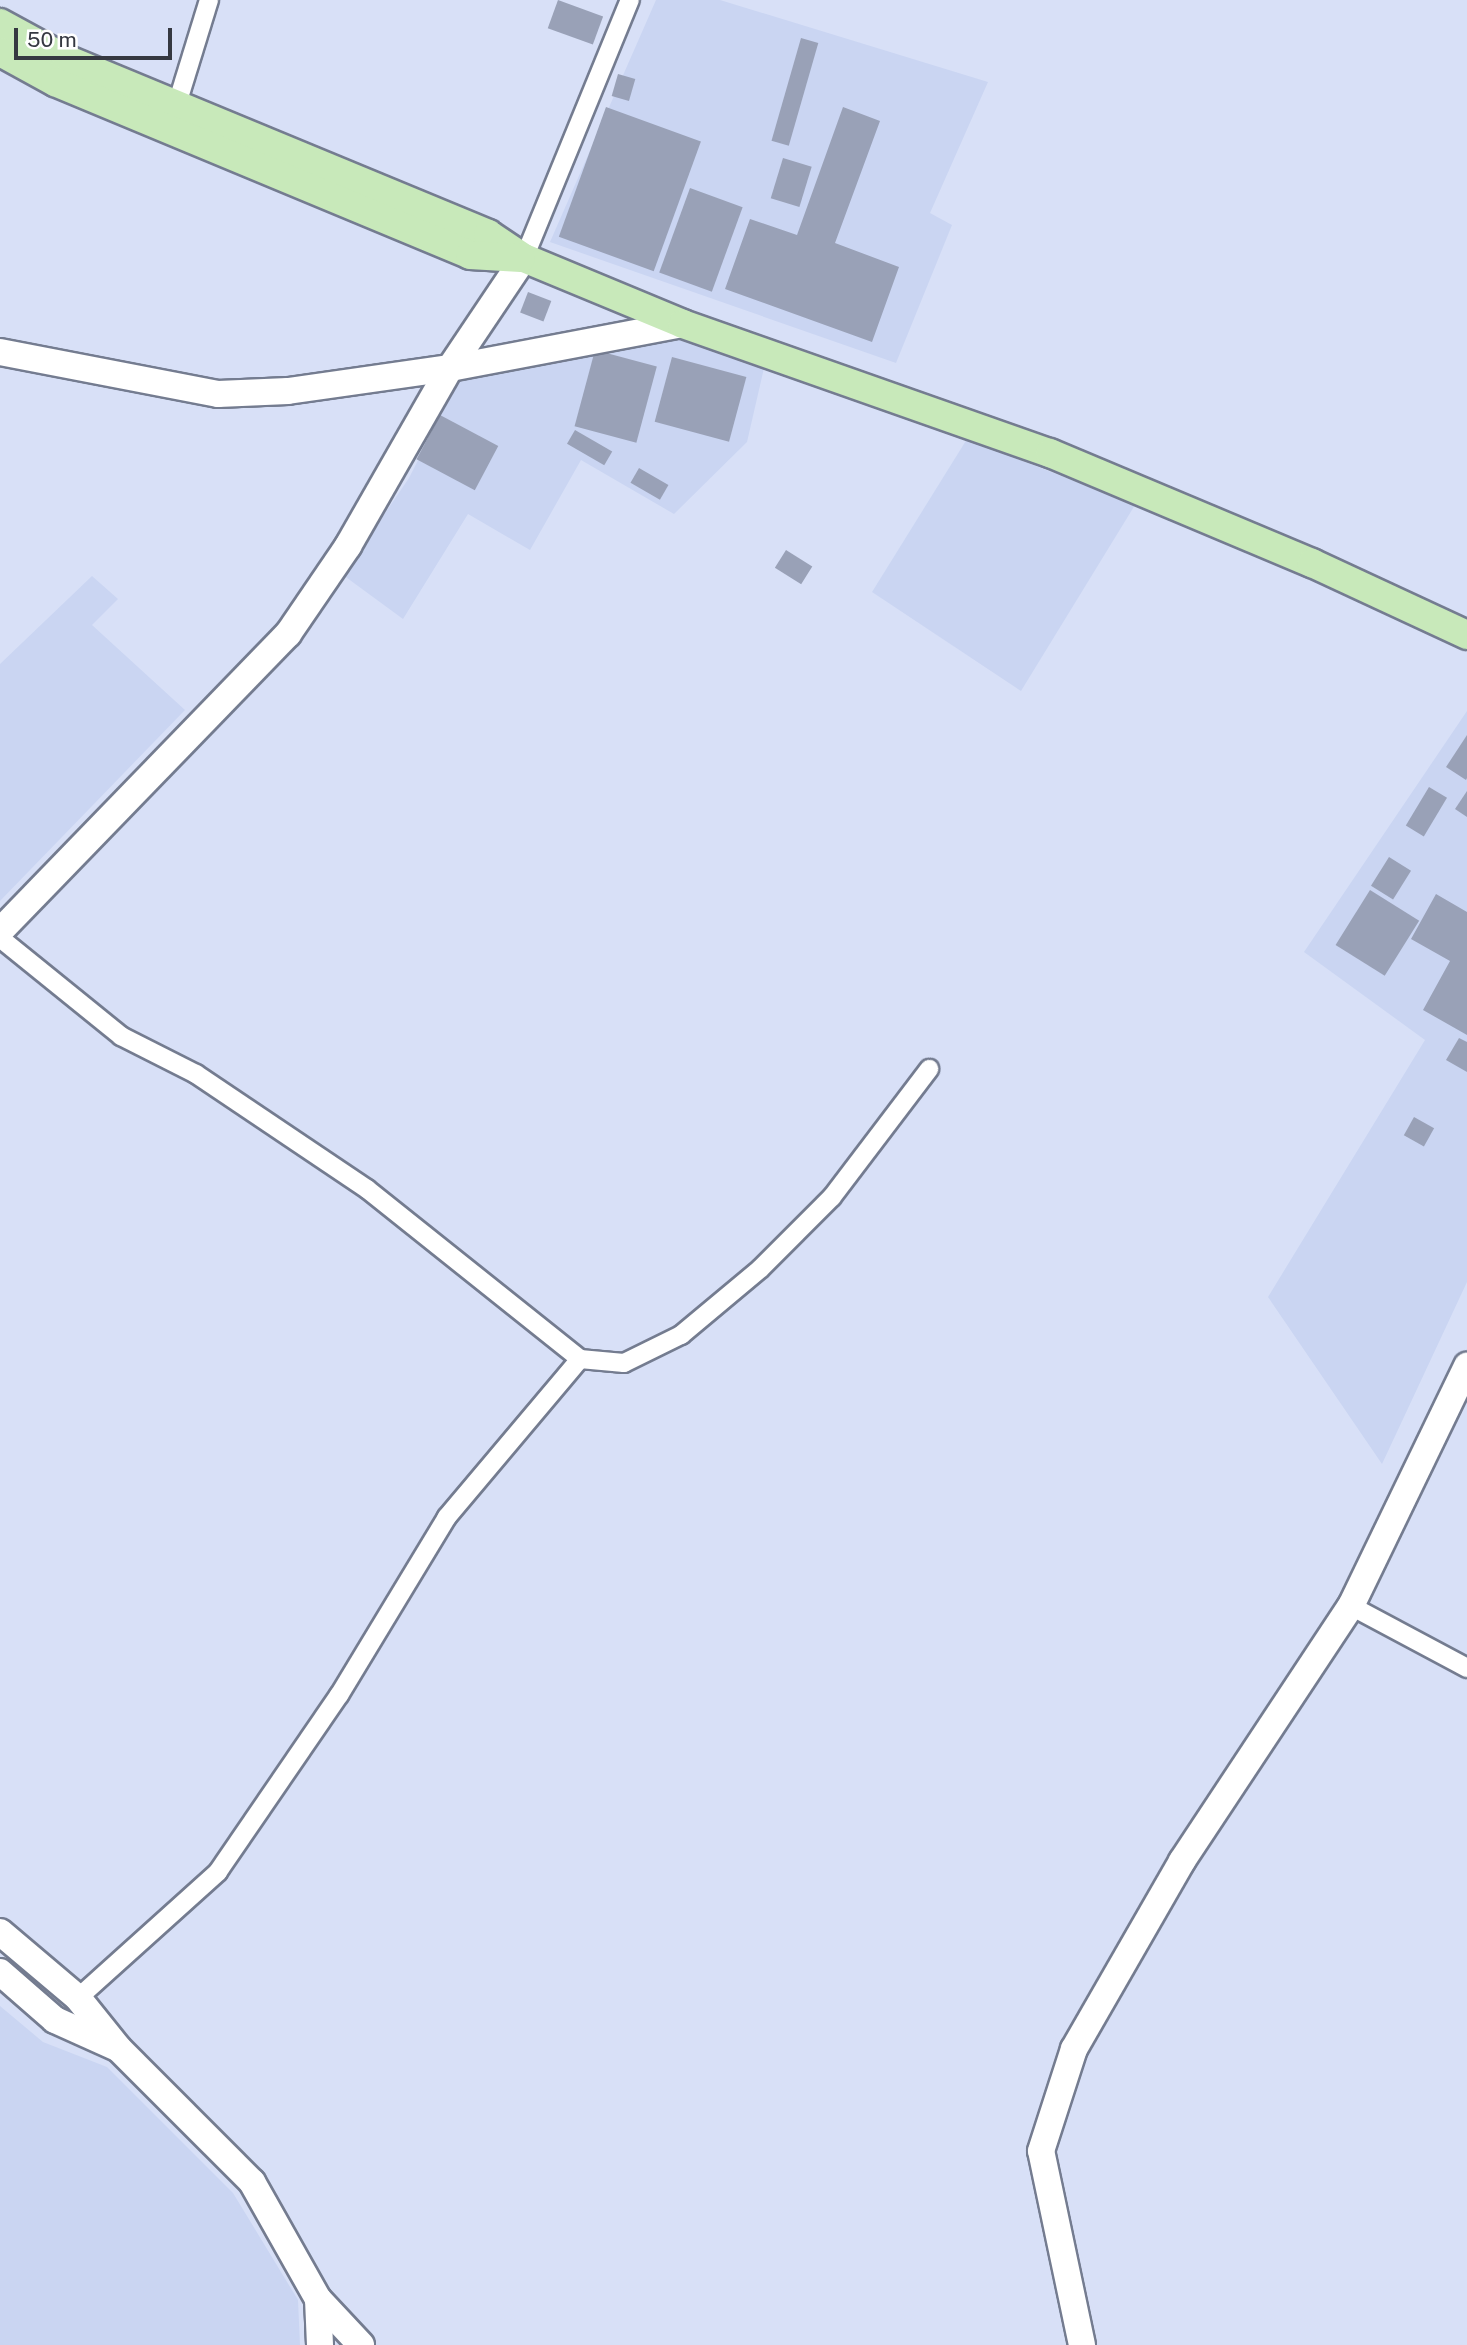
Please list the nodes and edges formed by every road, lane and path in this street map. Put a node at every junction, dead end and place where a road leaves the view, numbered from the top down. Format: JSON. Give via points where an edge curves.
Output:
{"nodes":[{"id":1,"x":209,"y":0,"type":"edge"},
{"id":2,"x":630,"y":0,"type":"edge"},
{"id":3,"x":0,"y":23,"type":"edge"},
{"id":4,"x":0,"y":52,"type":"edge"},
{"id":5,"x":177,"y":104,"type":"junction"},
{"id":6,"x":524,"y":258,"type":"junction"},
{"id":7,"x":683,"y":324,"type":"junction"},
{"id":8,"x":0,"y":352,"type":"edge"},
{"id":9,"x":450,"y":368,"type":"junction"},
{"id":10,"x":1467,"y":635,"type":"edge"},
{"id":11,"x":0,"y":931,"type":"edge"},
{"id":12,"x":0,"y":938,"type":"edge"},
{"id":13,"x":929,"y":1069,"type":"dead end"},
{"id":14,"x":580,"y":1359,"type":"junction"},
{"id":15,"x":1467,"y":1366,"type":"edge"},
{"id":16,"x":1351,"y":1606,"type":"junction"},
{"id":17,"x":1467,"y":1668,"type":"edge"},
{"id":18,"x":0,"y":1932,"type":"edge"},
{"id":19,"x":0,"y":1972,"type":"edge"},
{"id":20,"x":78,"y":1998,"type":"junction"},
{"id":21,"x":119,"y":2049,"type":"junction"},
{"id":22,"x":318,"y":2299,"type":"junction"},
{"id":23,"x":320,"y":2345,"type":"edge"},
{"id":24,"x":361,"y":2345,"type":"edge"},
{"id":25,"x":1082,"y":2345,"type":"edge"}],
"edges":[{"from":1,"to":5,"type":"street"},
{"from":2,"to":6,"type":"street"},
{"from":3,"to":5,"type":"main road","via":[[66,59]]},
{"from":4,"to":6,"type":"main road","via":[[55,82],[470,255]]},
{"from":5,"to":6,"type":"main road","via":[[488,234]]},
{"from":6,"to":7,"type":"main road"},
{"from":6,"to":9,"type":"street"},
{"from":7,"to":9,"type":"street"},
{"from":7,"to":10,"type":"main road","via":[[1050,453],[1312,563]]},
{"from":8,"to":9,"type":"street","via":[[218,394],[288,391]]},
{"from":9,"to":11,"type":"street","via":[[348,546],[288,634]]},
{"from":12,"to":14,"type":"street","via":[[121,1037],[196,1074],[367,1189]]},
{"from":13,"to":14,"type":"street","via":[[832,1197],[761,1268],[691,1326],[624,1363]]},
{"from":14,"to":20,"type":"street","via":[[447,1517],[338,1695],[218,1872]]},
{"from":15,"to":16,"type":"street"},
{"from":16,"to":17,"type":"street"},
{"from":16,"to":25,"type":"street","via":[[1182,1861],[1074,2049],[1041,2151]]},
{"from":18,"to":20,"type":"street"},
{"from":19,"to":21,"type":"street","via":[[55,2020]]},
{"from":20,"to":21,"type":"street"},
{"from":21,"to":22,"type":"street","via":[[252,2182]]},
{"from":22,"to":23,"type":"street"},
{"from":22,"to":24,"type":"street"}]}
